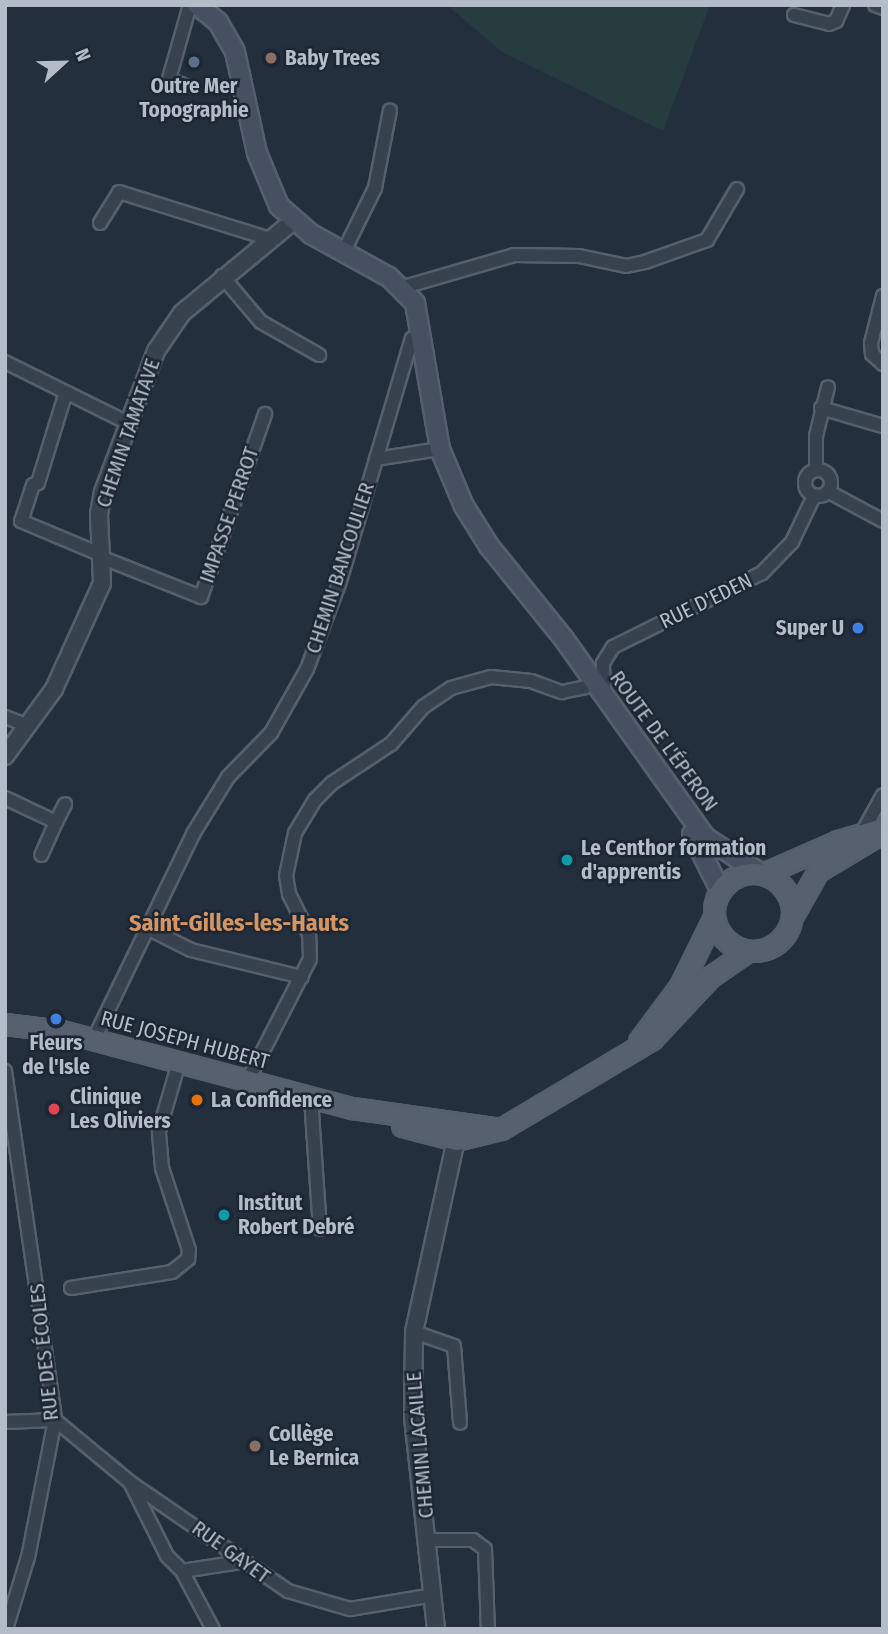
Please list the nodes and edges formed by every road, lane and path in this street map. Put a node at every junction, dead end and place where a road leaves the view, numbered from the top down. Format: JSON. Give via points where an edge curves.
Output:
{"nodes":[{"id":1,"x":190,"y":5,"type":"edge"},
{"id":2,"x":197,"y":5,"type":"edge"},
{"id":3,"x":843,"y":5,"type":"edge"},
{"id":4,"x":875,"y":5,"type":"edge"},
{"id":5,"x":883,"y":8,"type":"edge"},
{"id":6,"x":794,"y":15,"type":"dead end"},
{"id":7,"x":186,"y":86,"type":"dead end"},
{"id":8,"x":390,"y":110,"type":"dead end"},
{"id":9,"x":737,"y":190,"type":"dead end"},
{"id":10,"x":292,"y":222,"type":"junction"},
{"id":11,"x":100,"y":223,"type":"dead end"},
{"id":12,"x":270,"y":239,"type":"junction"},
{"id":13,"x":344,"y":251,"type":"junction"},
{"id":14,"x":222,"y":276,"type":"junction"},
{"id":15,"x":404,"y":287,"type":"junction"},
{"id":16,"x":883,"y":296,"type":"edge"},
{"id":17,"x":411,"y":338,"type":"dead end"},
{"id":18,"x":318,"y":355,"type":"dead end"},
{"id":19,"x":5,"y":362,"type":"edge"},
{"id":20,"x":883,"y":364,"type":"edge"},
{"id":21,"x":828,"y":387,"type":"dead end"},
{"id":22,"x":65,"y":395,"type":"junction"},
{"id":23,"x":821,"y":408,"type":"junction"},
{"id":24,"x":265,"y":414,"type":"dead end"},
{"id":25,"x":128,"y":423,"type":"junction"},
{"id":26,"x":883,"y":426,"type":"edge"},
{"id":27,"x":440,"y":449,"type":"junction"},
{"id":28,"x":376,"y":459,"type":"junction"},
{"id":29,"x":816,"y":470,"type":"junction"},
{"id":30,"x":829,"y":492,"type":"junction"},
{"id":31,"x":814,"y":496,"type":"junction"},
{"id":32,"x":883,"y":521,"type":"edge"},
{"id":33,"x":103,"y":557,"type":"junction"},
{"id":34,"x":546,"y":621,"type":"junction"},
{"id":35,"x":585,"y":687,"type":"junction"},
{"id":36,"x":604,"y":697,"type":"junction"},
{"id":37,"x":5,"y":717,"type":"edge"},
{"id":38,"x":618,"y":718,"type":"junction"},
{"id":39,"x":28,"y":726,"type":"junction"},
{"id":40,"x":5,"y":756,"type":"edge"},
{"id":41,"x":883,"y":795,"type":"edge"},
{"id":42,"x":5,"y":798,"type":"edge"},
{"id":43,"x":65,"y":804,"type":"dead end"},
{"id":44,"x":56,"y":822,"type":"junction"},
{"id":45,"x":883,"y":830,"type":"edge"},
{"id":46,"x":862,"y":832,"type":"junction"},
{"id":47,"x":41,"y":855,"type":"dead end"},
{"id":48,"x":761,"y":873,"type":"junction"},
{"id":49,"x":720,"y":891,"type":"junction"},
{"id":50,"x":793,"y":915,"type":"junction"},
{"id":51,"x":714,"y":917,"type":"junction"},
{"id":52,"x":147,"y":928,"type":"junction"},
{"id":53,"x":748,"y":951,"type":"junction"},
{"id":54,"x":302,"y":977,"type":"junction"},
{"id":55,"x":5,"y":1024,"type":"edge"},
{"id":56,"x":94,"y":1039,"type":"junction"},
{"id":57,"x":631,"y":1051,"type":"junction"},
{"id":58,"x":179,"y":1062,"type":"junction"},
{"id":59,"x":5,"y":1071,"type":"edge"},
{"id":60,"x":248,"y":1080,"type":"junction"},
{"id":61,"x":312,"y":1098,"type":"junction"},
{"id":62,"x":352,"y":1108,"type":"junction"},
{"id":63,"x":492,"y":1128,"type":"junction"},
{"id":64,"x":456,"y":1140,"type":"junction"},
{"id":65,"x":11,"y":1148,"type":"edge"},
{"id":66,"x":320,"y":1229,"type":"dead end"},
{"id":67,"x":71,"y":1288,"type":"dead end"},
{"id":68,"x":414,"y":1332,"type":"junction"},
{"id":69,"x":55,"y":1420,"type":"junction"},
{"id":70,"x":5,"y":1422,"type":"edge"},
{"id":71,"x":460,"y":1423,"type":"dead end"},
{"id":72,"x":131,"y":1483,"type":"junction"},
{"id":73,"x":169,"y":1507,"type":"junction"},
{"id":74,"x":149,"y":1524,"type":"junction"},
{"id":75,"x":428,"y":1540,"type":"junction"},
{"id":76,"x":240,"y":1562,"type":"junction"},
{"id":77,"x":182,"y":1571,"type":"junction"},
{"id":78,"x":434,"y":1595,"type":"junction"},
{"id":79,"x":6,"y":1629,"type":"edge"},
{"id":80,"x":213,"y":1629,"type":"edge"},
{"id":81,"x":436,"y":1629,"type":"edge"},
{"id":82,"x":488,"y":1629,"type":"edge"}],
"edges":[{"from":1,"to":7,"type":"street","via":[[169,79]]},
{"from":2,"to":10,"type":"main road","via":[[218,22],[235,52],[261,169]]},
{"from":3,"to":6,"type":"street","via":[[836,21],[828,24]]},
{"from":4,"to":5,"type":"street"},
{"from":8,"to":13,"type":"street","via":[[375,188]]},
{"from":9,"to":15,"type":"street","via":[[708,240],[645,262],[626,266],[579,256],[514,255]]},
{"from":10,"to":12,"type":"street","name":"CHEMIN TAMATAVE"},
{"from":10,"to":13,"type":"main road"},
{"from":11,"to":12,"type":"street","via":[[119,192]]},
{"from":12,"to":14,"type":"street","name":"CHEMIN TAMATAVE"},
{"from":13,"to":15,"type":"main road"},
{"from":14,"to":18,"type":"street","via":[[261,322]]},
{"from":14,"to":25,"type":"street","name":"CHEMIN TAMATAVE","via":[[168,331]]},
{"from":15,"to":27,"type":"main road","name":"ROUTE DE L'ÉPERON","via":[[418,313]]},
{"from":16,"to":20,"type":"street","via":[[872,354]]},
{"from":17,"to":28,"type":"street","name":"CHEMIN BANCOULIER"},
{"from":19,"to":22,"type":"street"},
{"from":21,"to":23,"type":"street"},
{"from":22,"to":25,"type":"street"},
{"from":22,"to":33,"type":"street","via":[[38,484],[33,485],[21,521]]},
{"from":23,"to":26,"type":"street"},
{"from":23,"to":29,"type":"street"},
{"from":24,"to":33,"type":"street","name":"IMPASSE PERROT","via":[[201,597]]},
{"from":25,"to":33,"type":"street","name":"CHEMIN TAMATAVE","via":[[99,514]]},
{"from":27,"to":28,"type":"street"},
{"from":27,"to":34,"type":"main road","name":"ROUTE DE L'ÉPERON","via":[[464,506]]},
{"from":28,"to":52,"type":"street","name":"CHEMIN BANCOULIER","via":[[340,581],[307,669],[271,733],[228,777]]},
{"from":29,"to":30,"type":"street","via":[[831,479]]},
{"from":29,"to":31,"type":"street","via":[[805,482]]},
{"from":30,"to":31,"type":"street"},
{"from":30,"to":32,"type":"street"},
{"from":31,"to":36,"type":"street","name":"RUE D'EDEN","via":[[792,542],[762,573],[613,647],[603,663]]},
{"from":33,"to":39,"type":"street","name":"CHEMIN TAMATAVE","via":[[102,583],[77,644]]},
{"from":34,"to":35,"type":"main road","name":"ROUTE DE L'ÉPERON"},
{"from":34,"to":36,"type":"main road","name":"ROUTE DE L'ÉPERON"},
{"from":35,"to":38,"type":"main road"},
{"from":35,"to":49,"type":"main road","name":"ROUTE DE L'ÉPERON","via":[[704,850]]},
{"from":35,"to":54,"type":"street","via":[[562,692],[531,681],[491,677],[451,688],[423,707],[391,744],[315,800],[295,833],[286,876],[311,944]]},
{"from":36,"to":38,"type":"main road","name":"ROUTE DE L'ÉPERON"},
{"from":37,"to":39,"type":"street"},
{"from":38,"to":48,"type":"main road","name":"ROUTE DE L'ÉPERON","via":[[705,837]]},
{"from":39,"to":40,"type":"street","name":"CHEMIN TAMATAVE"},
{"from":41,"to":46,"type":"street"},
{"from":42,"to":44,"type":"street"},
{"from":43,"to":44,"type":"street"},
{"from":44,"to":47,"type":"street"},
{"from":45,"to":46,"type":"main road"},
{"from":45,"to":50,"type":"main road","via":[[818,871]]},
{"from":46,"to":48,"type":"main road"},
{"from":48,"to":49,"type":"main road","via":[[737,876]]},
{"from":48,"to":50,"type":"main road","via":[[786,889]]},
{"from":49,"to":51,"type":"main road"},
{"from":50,"to":53,"type":"main road","via":[[778,943]]},
{"from":51,"to":53,"type":"main road","via":[[725,940]]},
{"from":51,"to":57,"type":"main road","name":"RUE JOSEPH HUBERT","via":[[680,986]]},
{"from":52,"to":54,"type":"street","via":[[191,950]]},
{"from":52,"to":56,"type":"street","name":"CHEMIN BANCOULIER"},
{"from":53,"to":57,"type":"main road","name":"RUE JOSEPH HUBERT","via":[[719,968],[663,1030]]},
{"from":54,"to":60,"type":"street"},
{"from":55,"to":56,"type":"main road","name":"RUE JOSEPH HUBERT"},
{"from":56,"to":58,"type":"main road","name":"RUE JOSEPH HUBERT"},
{"from":57,"to":63,"type":"main road","name":"RUE JOSEPH HUBERT"},
{"from":58,"to":60,"type":"main road","name":"RUE JOSEPH HUBERT"},
{"from":58,"to":67,"type":"street","via":[[159,1132],[162,1168],[188,1259],[172,1272]]},
{"from":59,"to":65,"type":"street","name":"RUE DES ÉCOLES"},
{"from":60,"to":61,"type":"main road","name":"RUE JOSEPH HUBERT"},
{"from":61,"to":62,"type":"main road","name":"RUE JOSEPH HUBERT"},
{"from":61,"to":66,"type":"street"},
{"from":62,"to":63,"type":"main road","name":"RUE JOSEPH HUBERT"},
{"from":62,"to":64,"type":"main road","name":"RUE JOSEPH HUBERT"},
{"from":63,"to":64,"type":"main road","name":"RUE JOSEPH HUBERT"},
{"from":64,"to":68,"type":"street","name":"CHEMIN LACAILLE"},
{"from":65,"to":69,"type":"street","name":"RUE DES ÉCOLES"},
{"from":68,"to":71,"type":"street","via":[[454,1346]]},
{"from":68,"to":75,"type":"street","name":"CHEMIN LACAILLE","via":[[413,1416]]},
{"from":69,"to":70,"type":"street"},
{"from":69,"to":72,"type":"street","name":"RUE GAYET"},
{"from":69,"to":79,"type":"street","name":"RUE DES ÉCOLES","via":[[28,1557]]},
{"from":72,"to":73,"type":"street","name":"RUE GAYET"},
{"from":72,"to":74,"type":"street"},
{"from":73,"to":74,"type":"street"},
{"from":73,"to":76,"type":"street","name":"RUE GAYET"},
{"from":74,"to":77,"type":"street","via":[[167,1556]]},
{"from":75,"to":78,"type":"street","name":"CHEMIN LACAILLE"},
{"from":75,"to":82,"type":"street","via":[[474,1540],[485,1549]]},
{"from":76,"to":77,"type":"street"},
{"from":76,"to":78,"type":"street","name":"RUE GAYET","via":[[288,1591],[333,1607],[369,1609]]},
{"from":77,"to":80,"type":"street"},
{"from":78,"to":81,"type":"street","name":"CHEMIN LACAILLE"}]}
